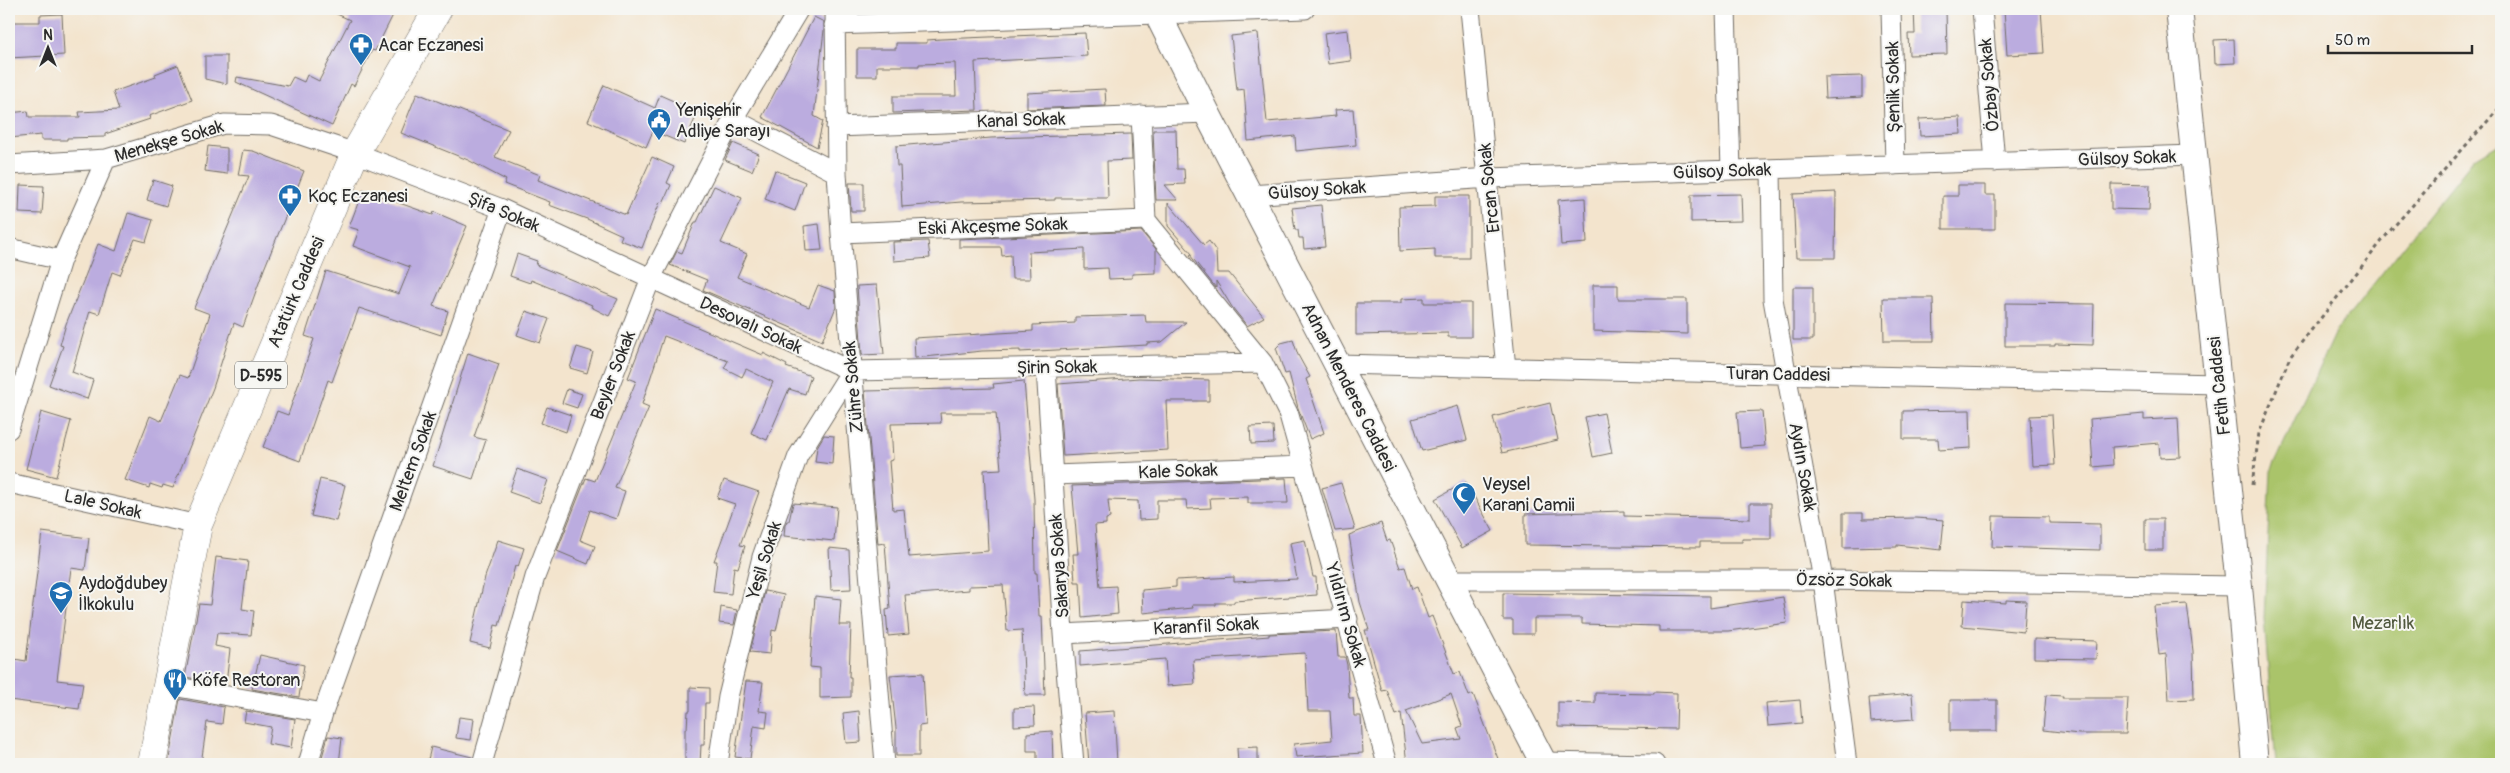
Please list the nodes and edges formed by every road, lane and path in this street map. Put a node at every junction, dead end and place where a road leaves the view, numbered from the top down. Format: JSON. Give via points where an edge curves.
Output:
{"nodes":[{"id":1,"x":438,"y":9,"type":"edge"},
{"id":2,"x":799,"y":9,"type":"edge"},
{"id":3,"x":1305,"y":9,"type":"edge"},
{"id":4,"x":1470,"y":9,"type":"edge"},
{"id":5,"x":1726,"y":9,"type":"edge"},
{"id":6,"x":1891,"y":9,"type":"edge"},
{"id":7,"x":1982,"y":9,"type":"edge"},
{"id":8,"x":2179,"y":9,"type":"edge"},
{"id":9,"x":1157,"y":12,"type":"edge"},
{"id":10,"x":834,"y":17,"type":"edge"},
{"id":11,"x":2501,"y":106,"type":"edge"},
{"id":12,"x":1206,"y":113,"type":"junction"},
{"id":13,"x":1141,"y":115,"type":"junction"},
{"id":14,"x":733,"y":119,"type":"junction"},
{"id":15,"x":836,"y":127,"type":"junction"},
{"id":16,"x":355,"y":153,"type":"junction"},
{"id":17,"x":2194,"y":155,"type":"junction"},
{"id":18,"x":106,"y":159,"type":"junction"},
{"id":19,"x":1995,"y":162,"type":"junction"},
{"id":20,"x":9,"y":165,"type":"edge"},
{"id":21,"x":1895,"y":165,"type":"junction"},
{"id":22,"x":1770,"y":169,"type":"junction"},
{"id":23,"x":1731,"y":170,"type":"junction"},
{"id":24,"x":837,"y":173,"type":"junction"},
{"id":25,"x":1489,"y":178,"type":"junction"},
{"id":26,"x":1250,"y":195,"type":"junction"},
{"id":27,"x":502,"y":209,"type":"junction"},
{"id":28,"x":1146,"y":220,"type":"junction"},
{"id":29,"x":841,"y":233,"type":"junction"},
{"id":30,"x":9,"y":248,"type":"edge"},
{"id":31,"x":60,"y":260,"type":"junction"},
{"id":32,"x":651,"y":278,"type":"junction"},
{"id":33,"x":1263,"y":363,"type":"junction"},
{"id":34,"x":1338,"y":364,"type":"junction"},
{"id":35,"x":1046,"y":368,"type":"junction"},
{"id":36,"x":1506,"y":368,"type":"junction"},
{"id":37,"x":851,"y":371,"type":"junction"},
{"id":38,"x":1787,"y":374,"type":"junction"},
{"id":39,"x":2218,"y":384,"type":"junction"},
{"id":40,"x":9,"y":429,"type":"edge"},
{"id":41,"x":1303,"y":466,"type":"junction"},
{"id":42,"x":1052,"y":475,"type":"junction"},
{"id":43,"x":9,"y":483,"type":"edge"},
{"id":44,"x":2252,"y":491,"type":"dead end"},
{"id":45,"x":198,"y":525,"type":"junction"},
{"id":46,"x":1449,"y":580,"type":"junction"},
{"id":47,"x":1823,"y":580,"type":"junction"},
{"id":48,"x":2239,"y":586,"type":"junction"},
{"id":49,"x":1348,"y":619,"type":"junction"},
{"id":50,"x":1063,"y":634,"type":"junction"},
{"id":51,"x":167,"y":685,"type":"junction"},
{"id":52,"x":324,"y":713,"type":"junction"},
{"id":53,"x":1542,"y":763,"type":"edge"},
{"id":54,"x":152,"y":764,"type":"edge"},
{"id":55,"x":308,"y":764,"type":"edge"},
{"id":56,"x":482,"y":764,"type":"edge"},
{"id":57,"x":718,"y":764,"type":"edge"},
{"id":58,"x":885,"y":764,"type":"edge"},
{"id":59,"x":1074,"y":764,"type":"edge"},
{"id":60,"x":1387,"y":764,"type":"edge"},
{"id":61,"x":1655,"y":764,"type":"edge"},
{"id":62,"x":1848,"y":764,"type":"edge"},
{"id":63,"x":2255,"y":764,"type":"edge"}],
"edges":[{"from":1,"to":16,"type":"main road","name":"Atatürk Caddesi","number":"D-595"},
{"from":2,"to":14,"type":"street","name":"Beyler Sokak"},
{"from":3,"to":9,"type":"street"},
{"from":4,"to":25,"type":"street","name":"Ercan Sokak"},
{"from":5,"to":23,"type":"street"},
{"from":6,"to":21,"type":"street","name":"Şenlik Sokak"},
{"from":7,"to":19,"type":"street","name":"Özbay Sokak"},
{"from":8,"to":17,"type":"street","name":"Fetih Caddesi"},
{"from":9,"to":10,"type":"street"},
{"from":9,"to":12,"type":"street","name":"Adnan Menderes Caddesi"},
{"from":10,"to":15,"type":"street","name":"Zühre Sokak"},
{"from":11,"to":44,"type":"path","via":[[2389,232],[2290,357],[2259,434]]},
{"from":12,"to":13,"type":"street","name":"Kanal Sokak"},
{"from":12,"to":26,"type":"street","name":"Adnan Menderes Caddesi"},
{"from":13,"to":15,"type":"street","name":"Kanal Sokak"},
{"from":13,"to":28,"type":"street"},
{"from":14,"to":24,"type":"street"},
{"from":14,"to":32,"type":"street","name":"Beyler Sokak"},
{"from":15,"to":24,"type":"street","name":"Zühre Sokak"},
{"from":16,"to":18,"type":"street","name":"Menekşe Sokak","via":[[272,126],[224,124]]},
{"from":16,"to":27,"type":"street","name":"Şifa Sokak"},
{"from":16,"to":45,"type":"main road","name":"Atatürk Caddesi","number":"D-595"},
{"from":17,"to":19,"type":"street","name":"Gülsoy Sokak"},
{"from":17,"to":39,"type":"street","name":"Fetih Caddesi"},
{"from":18,"to":20,"type":"street","name":"Menekşe Sokak"},
{"from":18,"to":31,"type":"street"},
{"from":19,"to":21,"type":"street","name":"Gülsoy Sokak"},
{"from":21,"to":22,"type":"street","name":"Gülsoy Sokak"},
{"from":22,"to":23,"type":"street","name":"Gülsoy Sokak"},
{"from":22,"to":38,"type":"street","name":"Aydın Sokak","via":[[1774,299]]},
{"from":23,"to":25,"type":"street","name":"Gülsoy Sokak"},
{"from":24,"to":29,"type":"street","name":"Zühre Sokak"},
{"from":25,"to":26,"type":"street","name":"Gülsoy Sokak"},
{"from":25,"to":36,"type":"street","name":"Ercan Sokak"},
{"from":26,"to":34,"type":"street","name":"Adnan Menderes Caddesi"},
{"from":27,"to":32,"type":"street","name":"Şifa Sokak"},
{"from":27,"to":52,"type":"street","name":"Meltem Sokak"},
{"from":28,"to":29,"type":"street","name":"Eski Akçeşme Sokak"},
{"from":28,"to":33,"type":"street"},
{"from":29,"to":37,"type":"street","name":"Zühre Sokak"},
{"from":30,"to":31,"type":"street"},
{"from":31,"to":40,"type":"street"},
{"from":32,"to":37,"type":"street","name":"Desovalı Sokak"},
{"from":32,"to":56,"type":"street","name":"Beyler Sokak","via":[[535,577]]},
{"from":33,"to":35,"type":"street","name":"Şirin Sokak"},
{"from":33,"to":41,"type":"street","via":[[1289,415]]},
{"from":34,"to":36,"type":"street","name":"Turan Caddesi"},
{"from":34,"to":46,"type":"street","name":"Adnan Menderes Caddesi"},
{"from":35,"to":37,"type":"street","name":"Şirin Sokak"},
{"from":35,"to":42,"type":"street","name":"Sakarya Sokak"},
{"from":36,"to":38,"type":"street","name":"Turan Caddesi"},
{"from":37,"to":57,"type":"street","name":"Yeşil Sokak","via":[[798,456],[762,557],[728,697]]},
{"from":37,"to":58,"type":"street","name":"Zühre Sokak"},
{"from":38,"to":39,"type":"street","name":"Turan Caddesi"},
{"from":38,"to":47,"type":"street","name":"Aydın Sokak"},
{"from":39,"to":48,"type":"street","name":"Fetih Caddesi"},
{"from":41,"to":42,"type":"street","name":"Kale Sokak"},
{"from":41,"to":49,"type":"street","name":"Yıldırım Sokak"},
{"from":42,"to":50,"type":"street","name":"Sakarya Sokak"},
{"from":43,"to":45,"type":"street","name":"Lale Sokak"},
{"from":45,"to":51,"type":"main road","name":"Atatürk Caddesi","number":"D-595"},
{"from":46,"to":47,"type":"street","name":"Özsöz Sokak"},
{"from":46,"to":53,"type":"street","name":"Adnan Menderes Caddesi"},
{"from":47,"to":48,"type":"street","name":"Özsöz Sokak"},
{"from":47,"to":62,"type":"street","name":"Aydın Sokak"},
{"from":48,"to":63,"type":"street","name":"Fetih Caddesi"},
{"from":49,"to":50,"type":"street","name":"Karanfil Sokak"},
{"from":49,"to":60,"type":"street","name":"Yıldırım Sokak"},
{"from":50,"to":59,"type":"street","name":"Sakarya Sokak"},
{"from":51,"to":52,"type":"street"},
{"from":51,"to":54,"type":"main road","name":"Atatürk Caddesi","number":"D-595"},
{"from":52,"to":55,"type":"street","name":"Meltem Sokak"},
{"from":53,"to":61,"type":"street"}]}
